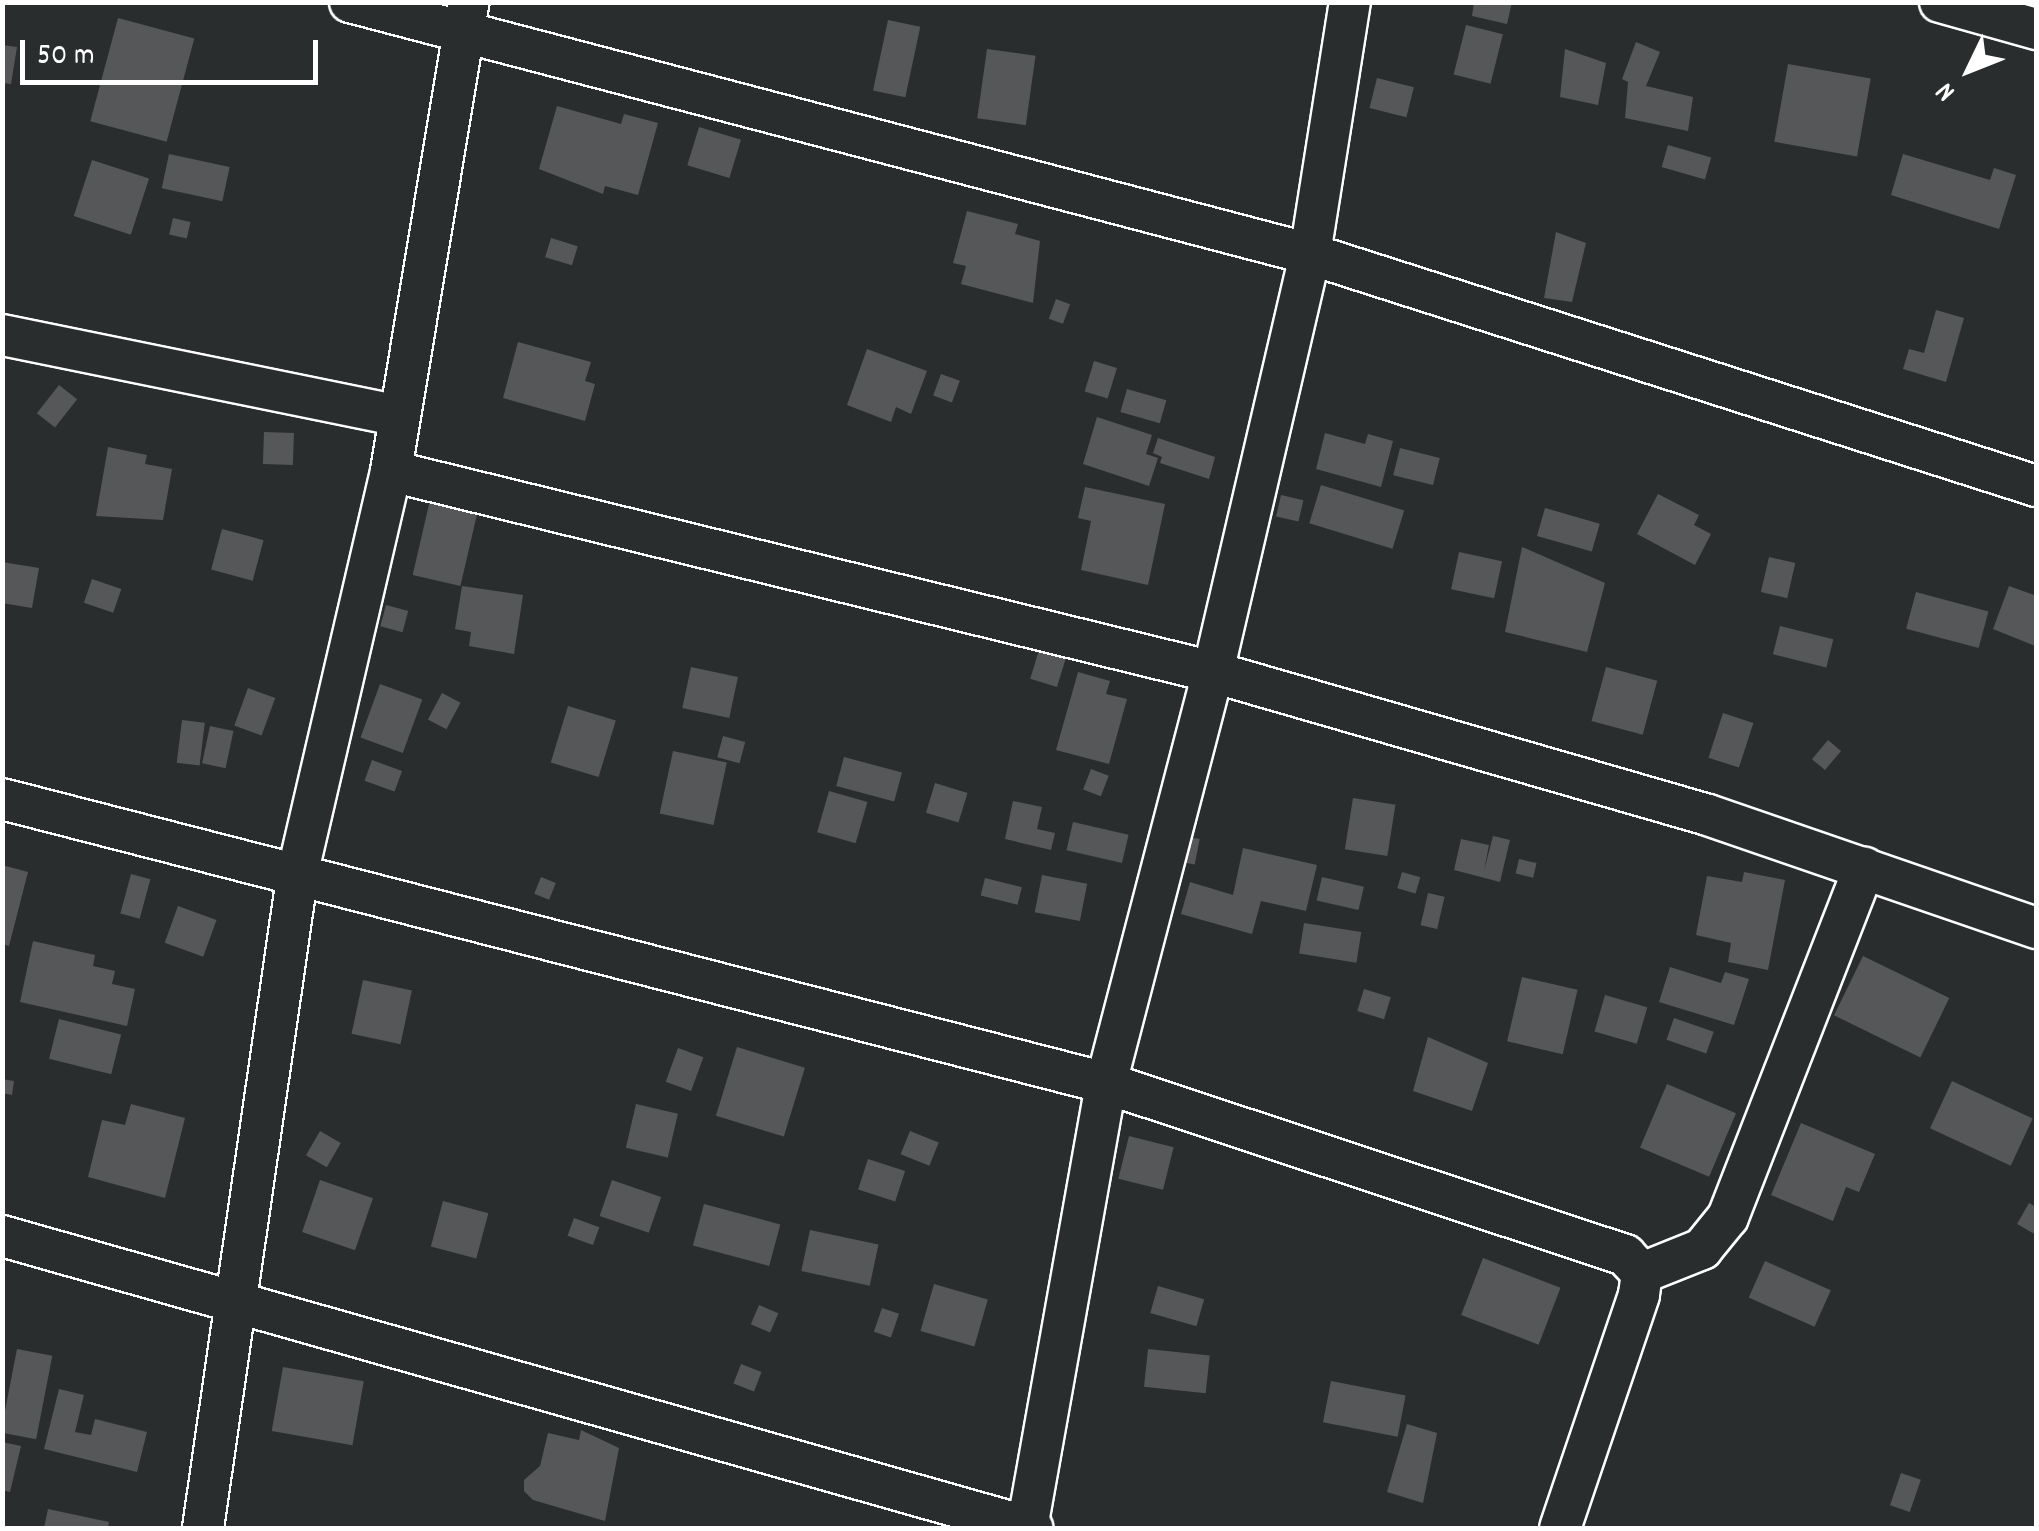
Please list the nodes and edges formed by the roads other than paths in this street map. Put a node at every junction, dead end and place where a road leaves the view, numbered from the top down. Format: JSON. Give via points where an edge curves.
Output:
{"nodes":[{"id":1,"x":350,"y":2,"type":"edge"},
{"id":2,"x":1350,"y":2,"type":"edge"},
{"id":3,"x":1940,"y":2,"type":"edge"},
{"id":4,"x":466,"y":18,"type":"edge"},
{"id":5,"x":2036,"y":29,"type":"edge"},
{"id":6,"x":1310,"y":254,"type":"junction"},
{"id":7,"x":2,"y":335,"type":"edge"},
{"id":8,"x":399,"y":416,"type":"junction"},
{"id":9,"x":391,"y":471,"type":"junction"},
{"id":10,"x":2036,"y":486,"type":"edge"},
{"id":11,"x":1213,"y":672,"type":"junction"},
{"id":12,"x":2,"y":800,"type":"edge"},
{"id":13,"x":1864,"y":868,"type":"junction"},
{"id":14,"x":298,"y":871,"type":"junction"},
{"id":15,"x":2036,"y":928,"type":"edge"},
{"id":16,"x":1106,"y":1083,"type":"junction"},
{"id":17,"x":2,"y":1236,"type":"edge"},
{"id":18,"x":1642,"y":1273,"type":"junction"},
{"id":19,"x":240,"y":1300,"type":"junction"},
{"id":20,"x":203,"y":1528,"type":"edge"},
{"id":21,"x":1029,"y":1528,"type":"edge"},
{"id":22,"x":1560,"y":1528,"type":"edge"}],
"edges":[{"from":1,"to":4,"type":"street"},
{"from":2,"to":6,"type":"street"},
{"from":3,"to":5,"type":"street"},
{"from":4,"to":6,"type":"street"},
{"from":4,"to":8,"type":"street"},
{"from":6,"to":10,"type":"street"},
{"from":6,"to":11,"type":"street"},
{"from":7,"to":8,"type":"street"},
{"from":8,"to":9,"type":"street"},
{"from":9,"to":11,"type":"street"},
{"from":9,"to":14,"type":"street"},
{"from":11,"to":13,"type":"street","via":[[1708,815]]},
{"from":11,"to":16,"type":"street"},
{"from":12,"to":14,"type":"street"},
{"from":13,"to":15,"type":"street"},
{"from":13,"to":18,"type":"street","via":[[1728,1217],[1702,1249]]},
{"from":14,"to":16,"type":"street"},
{"from":14,"to":19,"type":"street"},
{"from":16,"to":18,"type":"street","via":[[1625,1256]]},
{"from":16,"to":21,"type":"street"},
{"from":17,"to":19,"type":"street"},
{"from":18,"to":22,"type":"street"},
{"from":19,"to":20,"type":"street"},
{"from":19,"to":21,"type":"street"}]}
